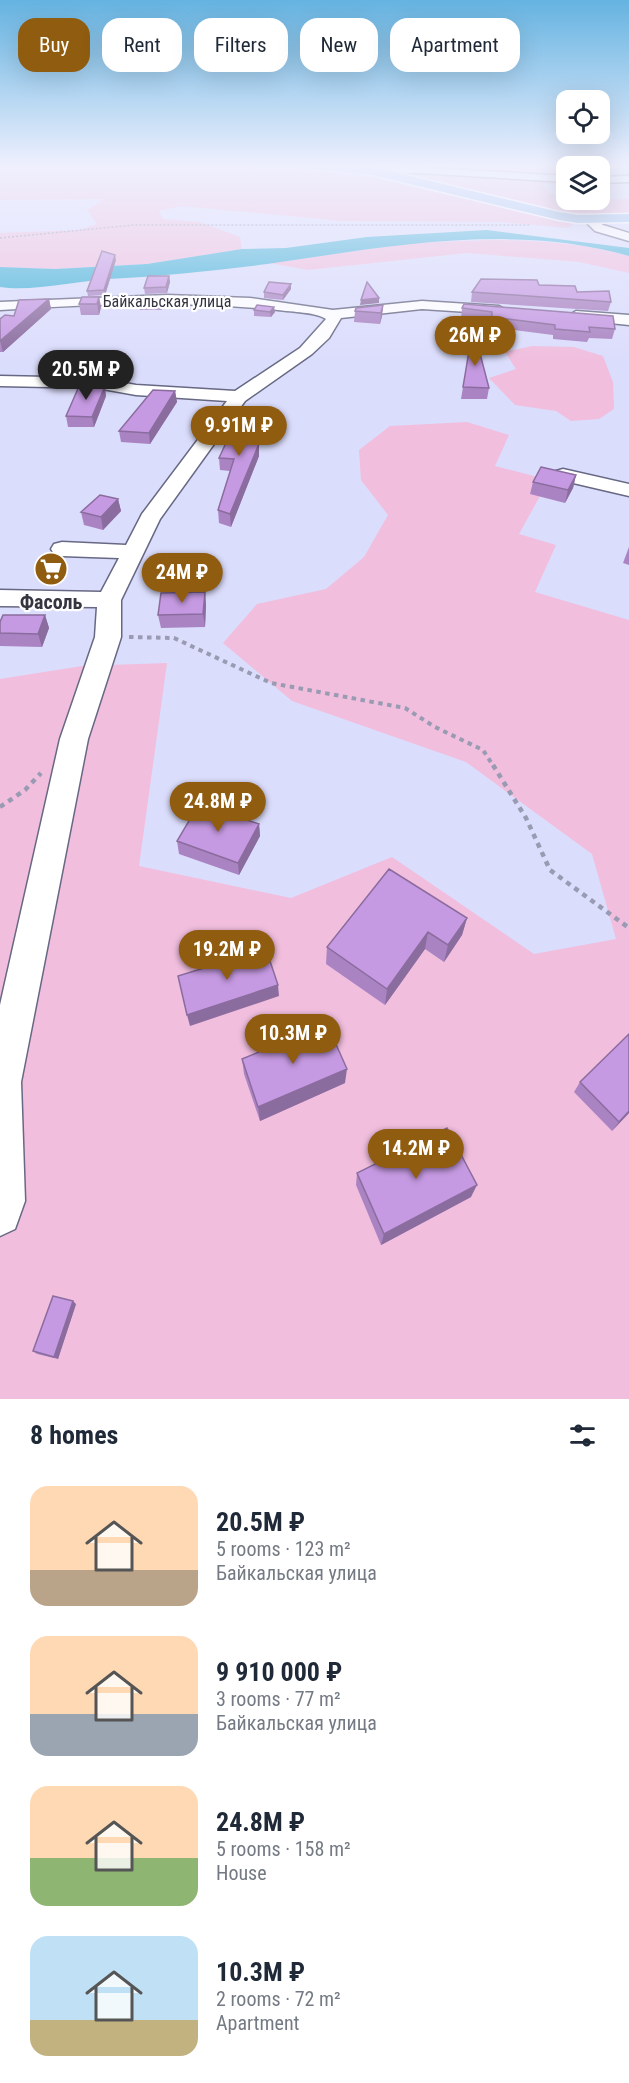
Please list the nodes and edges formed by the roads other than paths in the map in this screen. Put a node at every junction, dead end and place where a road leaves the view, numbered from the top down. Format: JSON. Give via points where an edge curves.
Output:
{"nodes":[{"id":1,"x":607,"y":230,"type":"edge"},
{"id":2,"x":629,"y":237,"type":"edge"},
{"id":3,"x":0,"y":306,"type":"edge"},
{"id":4,"x":513,"y":311,"type":"edge"},
{"id":5,"x":333,"y":314,"type":"junction"},
{"id":6,"x":558,"y":314,"type":"edge"},
{"id":7,"x":629,"y":320,"type":"edge"},
{"id":8,"x":0,"y":381,"type":"edge"},
{"id":9,"x":239,"y":397,"type":"junction"},
{"id":10,"x":562,"y":475,"type":"edge"},
{"id":11,"x":629,"y":490,"type":"edge"},
{"id":12,"x":62,"y":549,"type":"dead end"},
{"id":13,"x":131,"y":552,"type":"junction"},
{"id":14,"x":0,"y":598,"type":"edge"},
{"id":15,"x":109,"y":600,"type":"junction"},
{"id":16,"x":0,"y":1214,"type":"edge"}],
"edges":[{"from":1,"to":2,"type":"street"},
{"from":3,"to":5,"type":"street","name":"Байкальская улица","via":[[201,299],[293,306]]},
{"from":4,"to":5,"type":"street","name":"Байкальская улица","via":[[422,305]]},
{"from":5,"to":9,"type":"street","via":[[334,319],[323,335],[306,351]]},
{"from":6,"to":7,"type":"street"},
{"from":8,"to":9,"type":"street","via":[[98,383],[136,390]]},
{"from":9,"to":13,"type":"street","via":[[170,489]]},
{"from":10,"to":11,"type":"street"},
{"from":12,"to":13,"type":"street"},
{"from":13,"to":15,"type":"street"},
{"from":14,"to":15,"type":"street"},
{"from":15,"to":16,"type":"street","via":[[108,637],[74,739],[2,1082],[4,1201]]}]}
